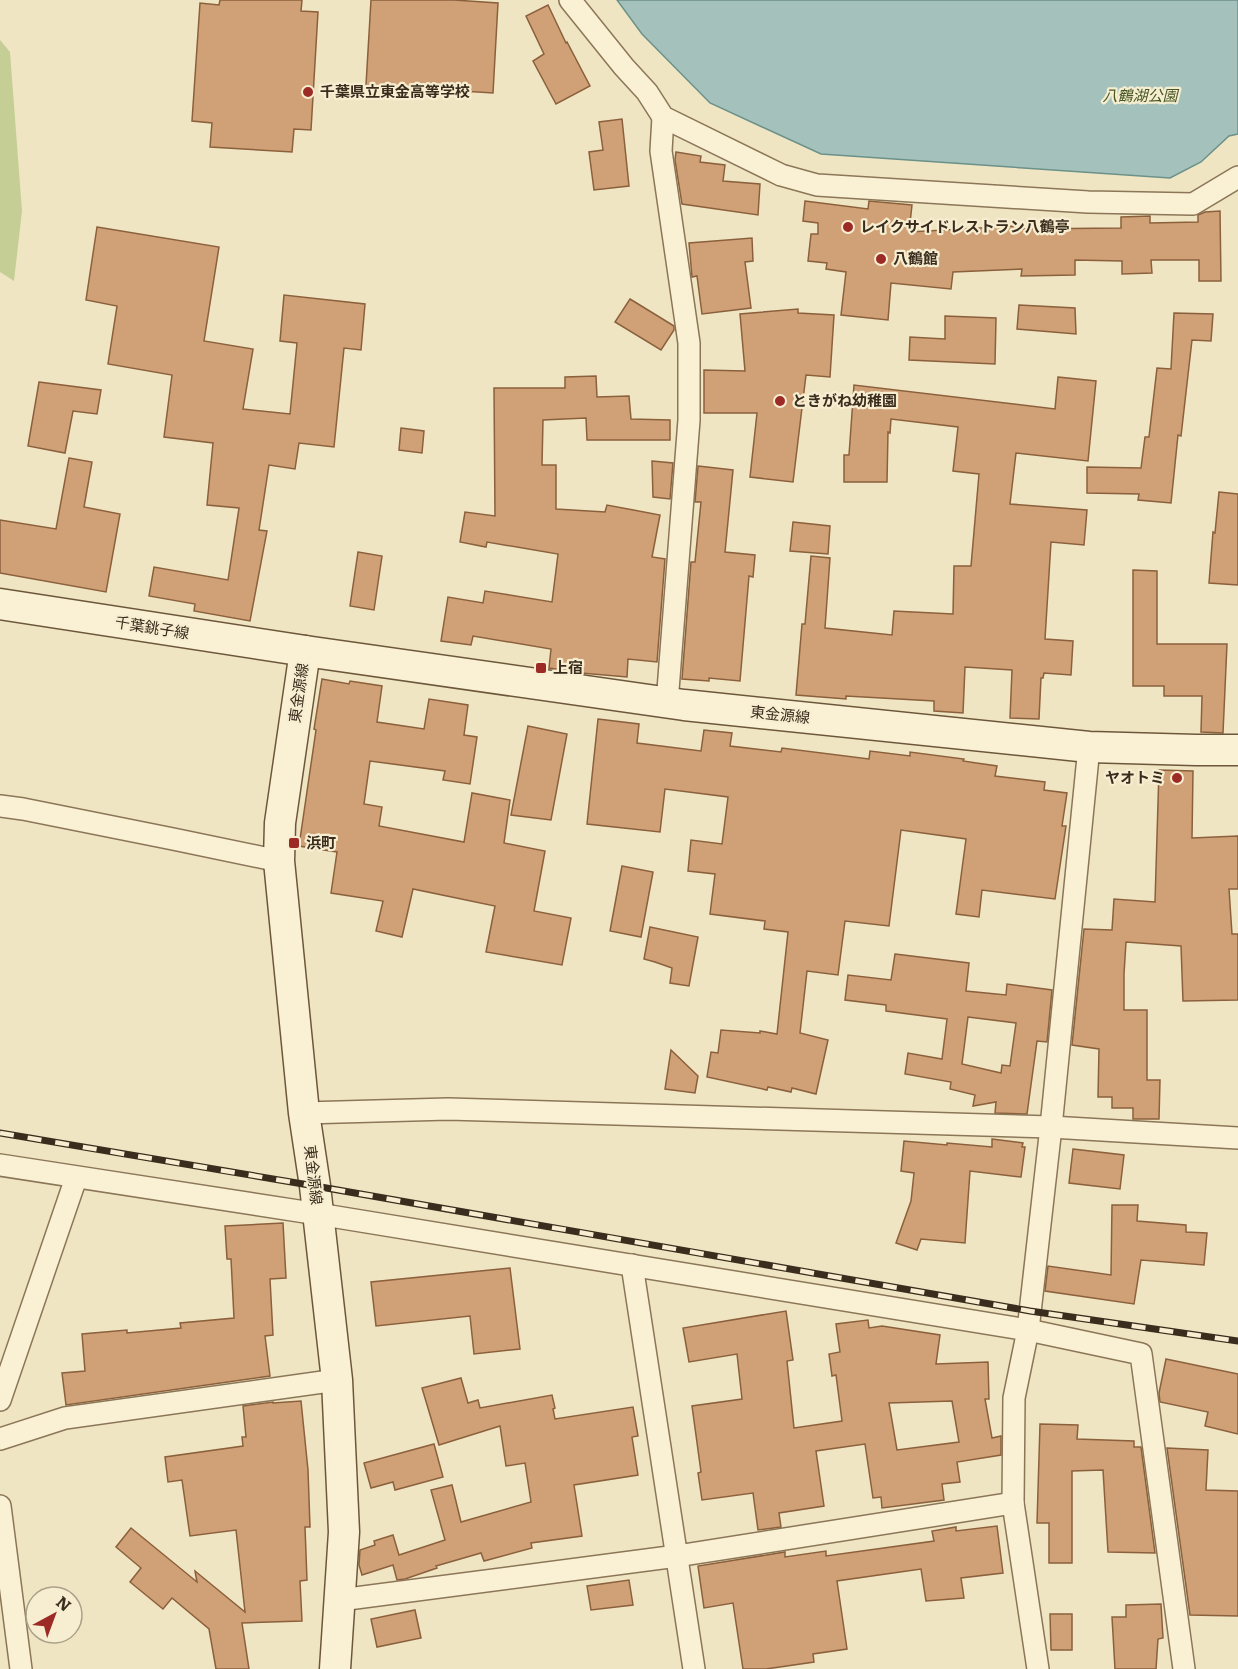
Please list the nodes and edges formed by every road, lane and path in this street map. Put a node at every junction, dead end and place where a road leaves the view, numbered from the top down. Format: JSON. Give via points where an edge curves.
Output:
{"nodes":[{"id":1,"x":570,"y":0,"type":"edge"},
{"id":2,"x":663,"y":117,"type":"junction"},
{"id":3,"x":1238,"y":177,"type":"edge"},
{"id":4,"x":0,"y":604,"type":"edge"},
{"id":5,"x":305,"y":651,"type":"junction"},
{"id":6,"x":667,"y":703,"type":"junction"},
{"id":7,"x":1089,"y":747,"type":"junction"},
{"id":8,"x":1238,"y":750,"type":"edge"},
{"id":9,"x":0,"y":806,"type":"edge"},
{"id":10,"x":279,"y":861,"type":"junction"},
{"id":11,"x":304,"y":1113,"type":"junction"},
{"id":12,"x":1051,"y":1127,"type":"junction"},
{"id":13,"x":1238,"y":1138,"type":"edge"},
{"id":14,"x":0,"y":1165,"type":"edge"},
{"id":15,"x":76,"y":1178,"type":"junction"},
{"id":16,"x":318,"y":1214,"type":"junction"},
{"id":17,"x":632,"y":1265,"type":"junction"},
{"id":18,"x":1028,"y":1330,"type":"junction"},
{"id":19,"x":337,"y":1380,"type":"junction"},
{"id":20,"x":0,"y":1400,"type":"edge"},
{"id":21,"x":0,"y":1438,"type":"edge"},
{"id":22,"x":1013,"y":1503,"type":"junction"},
{"id":23,"x":0,"y":1506,"type":"edge"},
{"id":24,"x":677,"y":1556,"type":"junction"},
{"id":25,"x":340,"y":1599,"type":"junction"},
{"id":26,"x":21,"y":1669,"type":"edge"},
{"id":27,"x":335,"y":1669,"type":"edge"},
{"id":28,"x":694,"y":1669,"type":"edge"},
{"id":29,"x":1038,"y":1669,"type":"edge"},
{"id":30,"x":1184,"y":1669,"type":"edge"}],
"edges":[{"from":1,"to":2,"type":"street","via":[[647,92]]},
{"from":2,"to":3,"type":"street","via":[[781,175],[817,184],[1088,202],[1193,204]]},
{"from":2,"to":6,"type":"street","via":[[661,151],[689,343],[689,420]]},
{"from":4,"to":5,"type":"main road","name":"千葉銚子線"},
{"from":5,"to":6,"type":"main road","name":"東金源線"},
{"from":5,"to":10,"type":"main road","name":"東金源線","via":[[280,823]]},
{"from":6,"to":7,"type":"main road","name":"東金源線"},
{"from":7,"to":8,"type":"main road","name":"東金源線"},
{"from":7,"to":12,"type":"street"},
{"from":9,"to":10,"type":"street"},
{"from":10,"to":11,"type":"main road","name":"東金源線"},
{"from":11,"to":12,"type":"street","via":[[448,1108]]},
{"from":11,"to":16,"type":"main road","name":"東金源線"},
{"from":12,"to":13,"type":"street"},
{"from":12,"to":18,"type":"street"},
{"from":14,"to":15,"type":"street"},
{"from":15,"to":16,"type":"street"},
{"from":15,"to":20,"type":"street"},
{"from":16,"to":17,"type":"street"},
{"from":16,"to":19,"type":"main road","name":"東金源線"},
{"from":17,"to":18,"type":"street"},
{"from":17,"to":24,"type":"street"},
{"from":18,"to":22,"type":"street","via":[[1014,1398]]},
{"from":18,"to":30,"type":"street","via":[[1141,1354]]},
{"from":19,"to":21,"type":"street","via":[[65,1418]]},
{"from":19,"to":25,"type":"main road","name":"東金源線","via":[[344,1532]]},
{"from":22,"to":24,"type":"street"},
{"from":22,"to":29,"type":"street"},
{"from":23,"to":26,"type":"street"},
{"from":24,"to":25,"type":"street"},
{"from":24,"to":28,"type":"street"},
{"from":25,"to":27,"type":"main road","name":"東金源線"}]}
